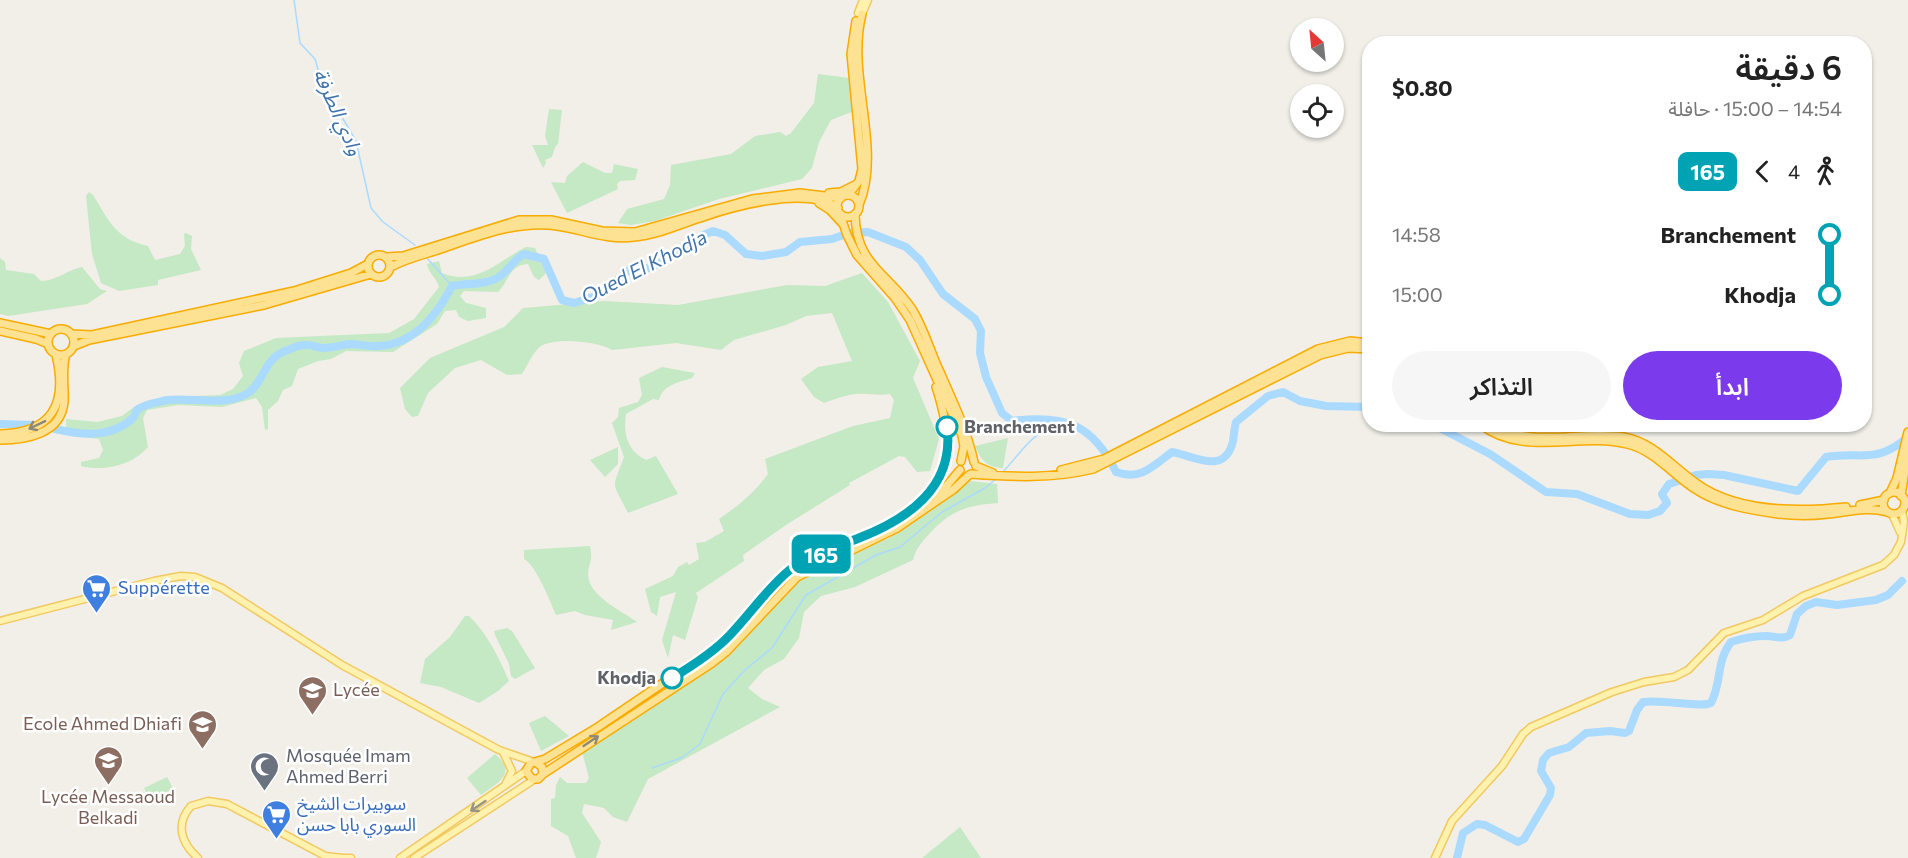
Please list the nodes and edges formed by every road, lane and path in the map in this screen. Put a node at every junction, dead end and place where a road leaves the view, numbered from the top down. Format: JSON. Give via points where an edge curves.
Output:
{"nodes":[{"id":1,"x":863,"y":0,"type":"edge"},
{"id":2,"x":868,"y":0,"type":"edge"},
{"id":3,"x":860,"y":13,"type":"junction"},
{"id":4,"x":859,"y":182,"type":"junction"},
{"id":5,"x":844,"y":196,"type":"junction"},
{"id":6,"x":810,"y":197,"type":"junction"},
{"id":7,"x":859,"y":205,"type":"junction"},
{"id":8,"x":839,"y":211,"type":"junction"},
{"id":9,"x":855,"y":214,"type":"junction"},
{"id":10,"x":844,"y":226,"type":"junction"},
{"id":11,"x":855,"y":245,"type":"junction"},
{"id":12,"x":386,"y":257,"type":"junction"},
{"id":13,"x":369,"y":264,"type":"junction"},
{"id":14,"x":391,"y":267,"type":"junction"},
{"id":15,"x":371,"y":274,"type":"junction"},
{"id":16,"x":0,"y":323,"type":"edge"},
{"id":17,"x":0,"y":331,"type":"edge"},
{"id":18,"x":51,"y":334,"type":"junction"},
{"id":19,"x":71,"y":334,"type":"junction"},
{"id":20,"x":1362,"y":342,"type":"edge"},
{"id":21,"x":48,"y":344,"type":"junction"},
{"id":22,"x":74,"y":345,"type":"junction"},
{"id":23,"x":1362,"y":349,"type":"edge"},
{"id":24,"x":66,"y":354,"type":"junction"},
{"id":25,"x":56,"y":355,"type":"junction"},
{"id":26,"x":930,"y":368,"type":"junction"},
{"id":27,"x":1492,"y":432,"type":"edge"},
{"id":28,"x":1507,"y":432,"type":"edge"},
{"id":29,"x":1908,"y":432,"type":"edge"},
{"id":30,"x":0,"y":434,"type":"edge"},
{"id":31,"x":0,"y":440,"type":"edge"},
{"id":32,"x":1908,"y":451,"type":"edge"},
{"id":33,"x":1116,"y":455,"type":"junction"},
{"id":34,"x":962,"y":461,"type":"junction"},
{"id":35,"x":975,"y":464,"type":"junction"},
{"id":36,"x":960,"y":470,"type":"junction"},
{"id":37,"x":1677,"y":471,"type":"junction"},
{"id":38,"x":970,"y":475,"type":"junction"},
{"id":39,"x":994,"y":475,"type":"junction"},
{"id":40,"x":1690,"y":483,"type":"junction"},
{"id":41,"x":1890,"y":493,"type":"junction"},
{"id":42,"x":1901,"y":495,"type":"junction"},
{"id":43,"x":1884,"y":500,"type":"junction"},
{"id":44,"x":913,"y":509,"type":"junction"},
{"id":45,"x":1902,"y":510,"type":"junction"},
{"id":46,"x":1890,"y":513,"type":"junction"},
{"id":47,"x":1901,"y":542,"type":"junction"},
{"id":48,"x":0,"y":621,"type":"edge"},
{"id":49,"x":503,"y":752,"type":"junction"},
{"id":50,"x":513,"y":757,"type":"junction"},
{"id":51,"x":536,"y":762,"type":"junction"},
{"id":52,"x":526,"y":770,"type":"junction"},
{"id":53,"x":543,"y":774,"type":"junction"},
{"id":54,"x":535,"y":779,"type":"junction"},
{"id":55,"x":495,"y":794,"type":"junction"},
{"id":56,"x":327,"y":857,"type":"edge"},
{"id":57,"x":198,"y":858,"type":"edge"},
{"id":58,"x":343,"y":858,"type":"edge"},
{"id":59,"x":351,"y":858,"type":"edge"},
{"id":60,"x":400,"y":858,"type":"edge"},
{"id":61,"x":414,"y":858,"type":"edge"},
{"id":62,"x":1435,"y":858,"type":"edge"}],
"edges":[{"from":1,"to":3,"type":"main road"},
{"from":2,"to":3,"type":"main road"},
{"from":3,"to":4,"type":"highway","via":[[851,54],[862,153]]},
{"from":3,"to":7,"type":"highway","via":[[856,55],[867,168]]},
{"from":4,"to":5,"type":"highway"},
{"from":4,"to":6,"type":"highway","via":[[841,192]]},
{"from":5,"to":6,"type":"highway"},
{"from":5,"to":7,"type":"highway","via":[[857,199]]},
{"from":5,"to":8,"type":"highway"},
{"from":6,"to":8,"type":"highway"},
{"from":6,"to":10,"type":"highway"},
{"from":6,"to":12,"type":"highway","via":[[788,194],[752,199],[635,232],[602,231],[551,220],[519,220],[403,256]]},
{"from":6,"to":14,"type":"highway","via":[[738,207],[632,237],[602,237],[551,225],[516,226]]},
{"from":7,"to":9,"type":"highway"},
{"from":8,"to":9,"type":"highway","via":[[848,217]]},
{"from":8,"to":10,"type":"highway"},
{"from":9,"to":11,"type":"highway"},
{"from":10,"to":11,"type":"highway"},
{"from":11,"to":26,"type":"highway","via":[[906,314]]},
{"from":11,"to":35,"type":"highway","via":[[915,316],[960,416]]},
{"from":12,"to":13,"type":"highway","via":[[376,256]]},
{"from":12,"to":14,"type":"highway"},
{"from":13,"to":15,"type":"highway"},
{"from":13,"to":19,"type":"highway","via":[[321,283],[258,300],[89,335]]},
{"from":14,"to":15,"type":"highway","via":[[383,277]]},
{"from":15,"to":22,"type":"highway","via":[[264,304]]},
{"from":16,"to":18,"type":"highway"},
{"from":17,"to":21,"type":"highway"},
{"from":18,"to":19,"type":"highway","via":[[62,329]]},
{"from":18,"to":21,"type":"highway"},
{"from":19,"to":22,"type":"highway"},
{"from":20,"to":33,"type":"highway","via":[[1350,341],[1318,350]]},
{"from":21,"to":25,"type":"highway"},
{"from":22,"to":24,"type":"highway"},
{"from":23,"to":33,"type":"highway","via":[[1320,355]]},
{"from":24,"to":25,"type":"highway"},
{"from":24,"to":31,"type":"highway","via":[[64,402],[55,423],[35,436]]},
{"from":25,"to":30,"type":"highway","one_way":true,"via":[[57,397],[52,415],[39,426]]},
{"from":26,"to":34,"type":"highway","via":[[963,438]]},
{"from":26,"to":44,"type":"highway","via":[[945,417],[947,456],[937,483]]},
{"from":27,"to":37,"type":"highway","via":[[1518,441],[1623,443]]},
{"from":28,"to":37,"type":"highway","via":[[1630,439],[1653,449]]},
{"from":29,"to":41,"type":"highway"},
{"from":32,"to":42,"type":"highway"},
{"from":33,"to":39,"type":"highway","via":[[1063,470]]},
{"from":34,"to":35,"type":"highway","via":[[966,458]]},
{"from":34,"to":36,"type":"highway"},
{"from":35,"to":38,"type":"highway"},
{"from":35,"to":39,"type":"highway"},
{"from":36,"to":38,"type":"highway"},
{"from":36,"to":44,"type":"highway","via":[[944,490]]},
{"from":37,"to":40,"type":"highway"},
{"from":38,"to":39,"type":"highway"},
{"from":53,"to":38,"type":"highway","one_way":true,"via":[[712,663],[797,577],[897,528]]},
{"from":40,"to":43,"type":"highway","via":[[1728,498],[1790,510],[1839,508]]},
{"from":40,"to":46,"type":"highway","via":[[1698,492],[1726,503],[1780,514],[1807,516],[1866,509]]},
{"from":41,"to":42,"type":"highway"},
{"from":41,"to":43,"type":"highway"},
{"from":42,"to":45,"type":"highway","via":[[1905,503]]},
{"from":43,"to":46,"type":"highway"},
{"from":44,"to":51,"type":"highway","via":[[877,530],[802,562],[786,573],[719,645],[632,706]]},
{"from":45,"to":46,"type":"highway"},
{"from":45,"to":47,"type":"main road"},
{"from":46,"to":47,"type":"main road","via":[[1898,524]]},
{"from":47,"to":62,"type":"main road","via":[[1882,565],[1803,596],[1763,620],[1724,633],[1688,670],[1674,678],[1612,692],[1531,727],[1452,821]]},
{"from":48,"to":49,"type":"main road","via":[[154,580],[195,577],[222,588],[342,665]]},
{"from":49,"to":50,"type":"main road"},
{"from":49,"to":55,"type":"main road","via":[[512,771]]},
{"from":50,"to":51,"type":"main road"},
{"from":50,"to":52,"type":"main road"},
{"from":51,"to":52,"type":"highway"},
{"from":51,"to":53,"type":"highway"},
{"from":52,"to":54,"type":"highway"},
{"from":52,"to":55,"type":"main road"},
{"from":53,"to":54,"type":"highway"},
{"from":54,"to":61,"type":"main road"},
{"from":55,"to":60,"type":"main road","one_way":true},
{"from":56,"to":57,"type":"main road","via":[[227,804],[208,801],[191,806],[182,824],[183,841]]},
{"from":56,"to":58,"type":"main road"},
{"from":58,"to":59,"type":"main road"}]}
